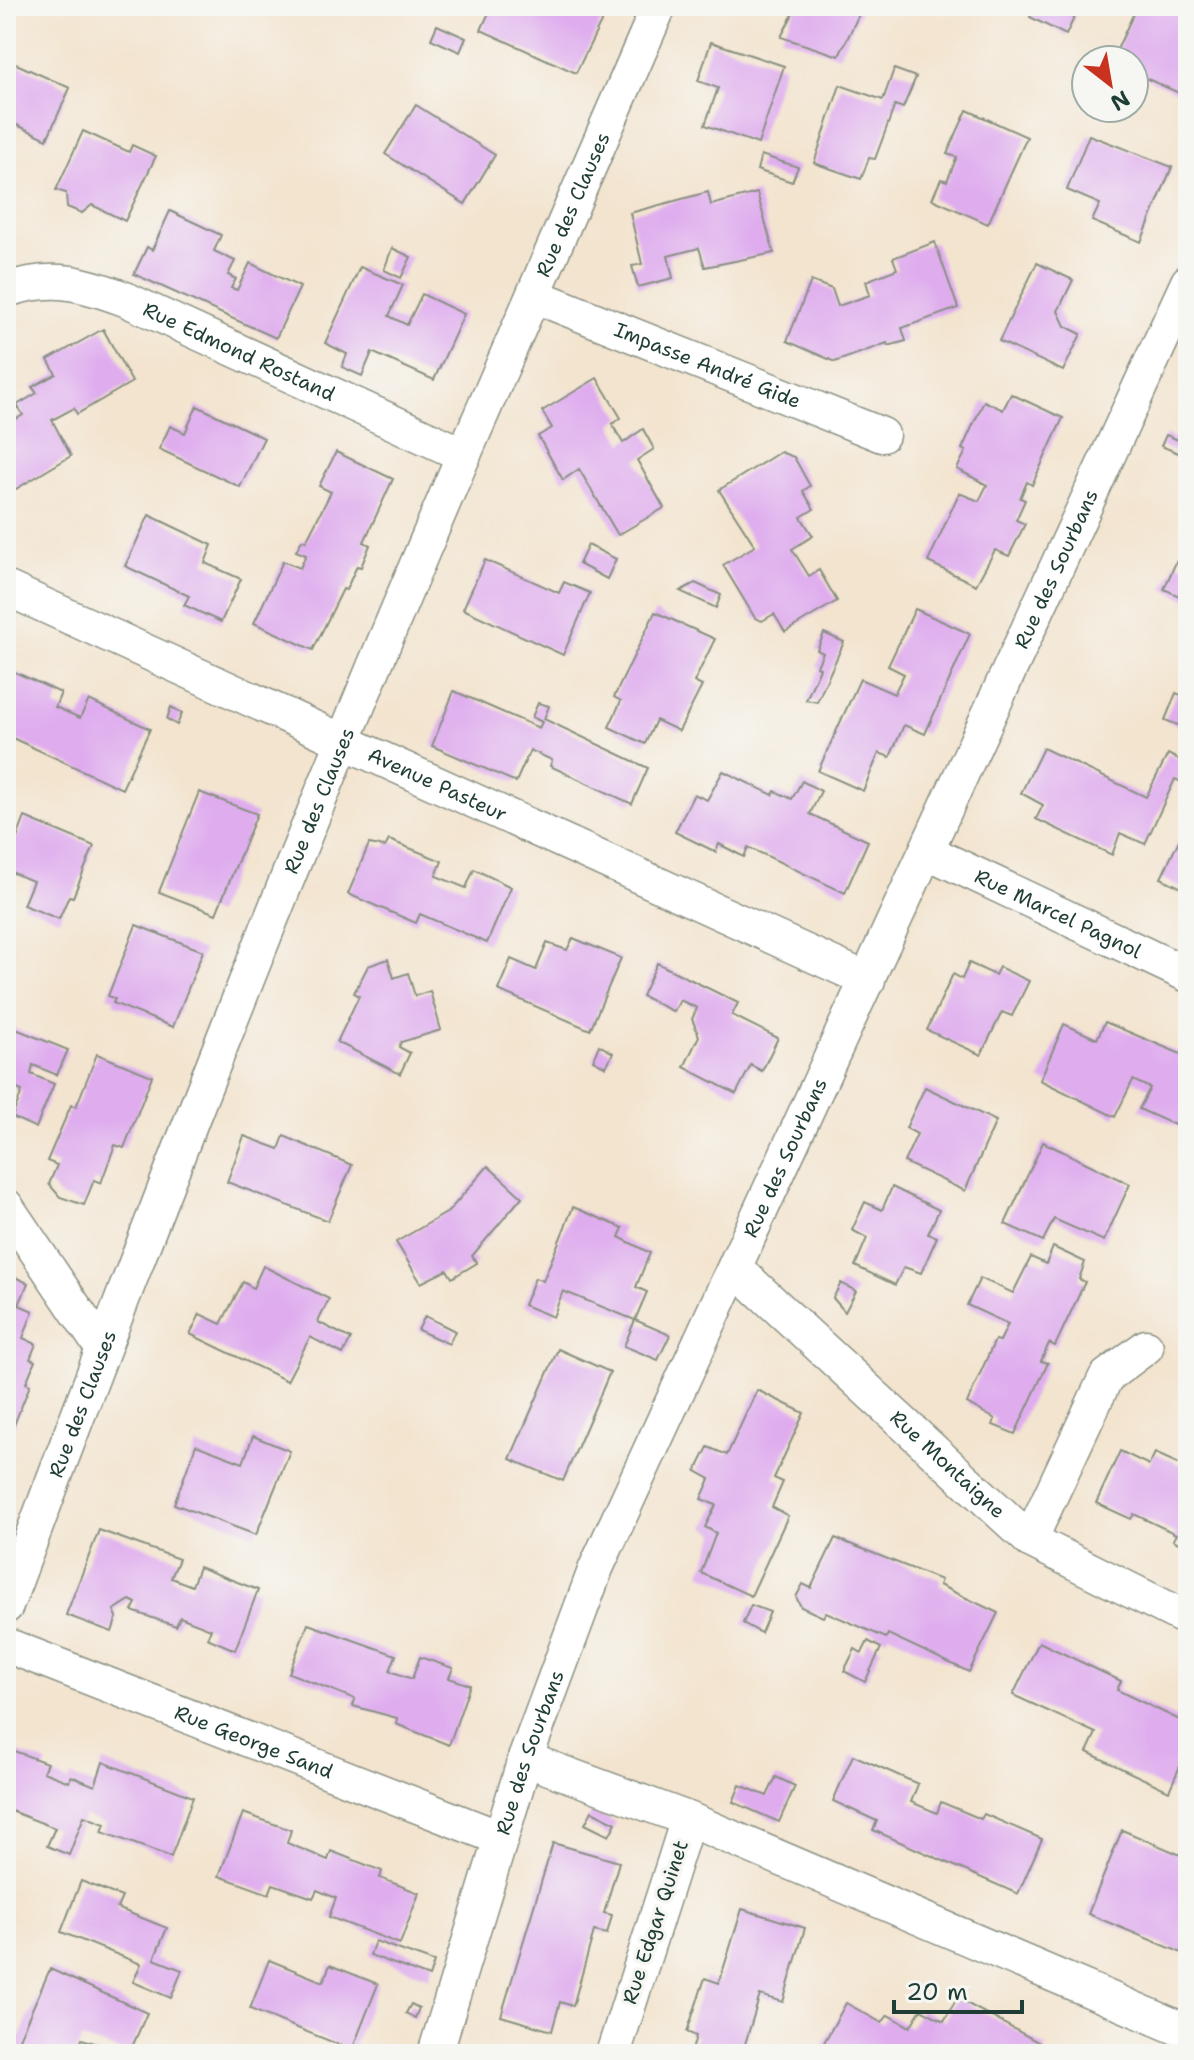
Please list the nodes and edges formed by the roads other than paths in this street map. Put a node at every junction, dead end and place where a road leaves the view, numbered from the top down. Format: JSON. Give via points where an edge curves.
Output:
{"nodes":[{"id":1,"x":659,"y":6,"type":"edge"},
{"id":2,"x":1188,"y":282,"type":"edge"},
{"id":3,"x":6,"y":290,"type":"edge"},
{"id":4,"x":535,"y":296,"type":"junction"},
{"id":5,"x":882,"y":435,"type":"dead end"},
{"id":6,"x":464,"y":455,"type":"junction"},
{"id":7,"x":6,"y":588,"type":"edge"},
{"id":8,"x":346,"y":743,"type":"junction"},
{"id":9,"x":928,"y":852,"type":"junction"},
{"id":10,"x":1188,"y":975,"type":"edge"},
{"id":11,"x":868,"y":980,"type":"junction"},
{"id":12,"x":6,"y":1206,"type":"edge"},
{"id":13,"x":736,"y":1269,"type":"junction"},
{"id":14,"x":1146,"y":1347,"type":"dead end"},
{"id":15,"x":102,"y":1348,"type":"junction"},
{"id":16,"x":1030,"y":1540,"type":"junction"},
{"id":17,"x":6,"y":1606,"type":"edge"},
{"id":18,"x":1188,"y":1619,"type":"edge"},
{"id":19,"x":6,"y":1645,"type":"edge"},
{"id":20,"x":525,"y":1759,"type":"junction"},
{"id":21,"x":688,"y":1819,"type":"junction"},
{"id":22,"x":500,"y":1838,"type":"junction"},
{"id":23,"x":1188,"y":2032,"type":"edge"},
{"id":24,"x":435,"y":2054,"type":"edge"},
{"id":25,"x":613,"y":2054,"type":"edge"}],
"edges":[{"from":1,"to":4,"type":"street","name":"Rue des Clauses"},
{"from":2,"to":9,"type":"street","name":"Rue des Sourbans"},
{"from":3,"to":6,"type":"street","name":"Rue Edmond Rostand","via":[[46,281],[81,282]]},
{"from":4,"to":5,"type":"street","name":"Impasse André Gide"},
{"from":4,"to":6,"type":"street","name":"Rue des Clauses"},
{"from":6,"to":8,"type":"street","name":"Rue des Clauses"},
{"from":7,"to":8,"type":"street","name":"Avenue Pasteur"},
{"from":8,"to":11,"type":"street","name":"Avenue Pasteur"},
{"from":8,"to":15,"type":"street","name":"Rue des Clauses"},
{"from":9,"to":10,"type":"street","name":"Rue Marcel Pagnol"},
{"from":9,"to":11,"type":"street","name":"Rue des Sourbans"},
{"from":11,"to":13,"type":"street","name":"Rue des Sourbans"},
{"from":12,"to":15,"type":"street"},
{"from":13,"to":16,"type":"street","name":"Rue Montaigne"},
{"from":13,"to":20,"type":"street","name":"Rue des Sourbans","via":[[602,1554]]},
{"from":14,"to":16,"type":"street","via":[[1106,1377]]},
{"from":15,"to":17,"type":"street","name":"Rue des Clauses"},
{"from":16,"to":18,"type":"street","name":"Rue Montaigne"},
{"from":19,"to":22,"type":"street","name":"Rue George Sand"},
{"from":20,"to":21,"type":"street","name":"Rue Edgar Quinet"},
{"from":20,"to":22,"type":"street","name":"Rue des Sourbans"},
{"from":21,"to":23,"type":"street"},
{"from":21,"to":25,"type":"street","name":"Rue Edgar Quinet"},
{"from":22,"to":24,"type":"street","name":"Rue des Sourbans"}]}
